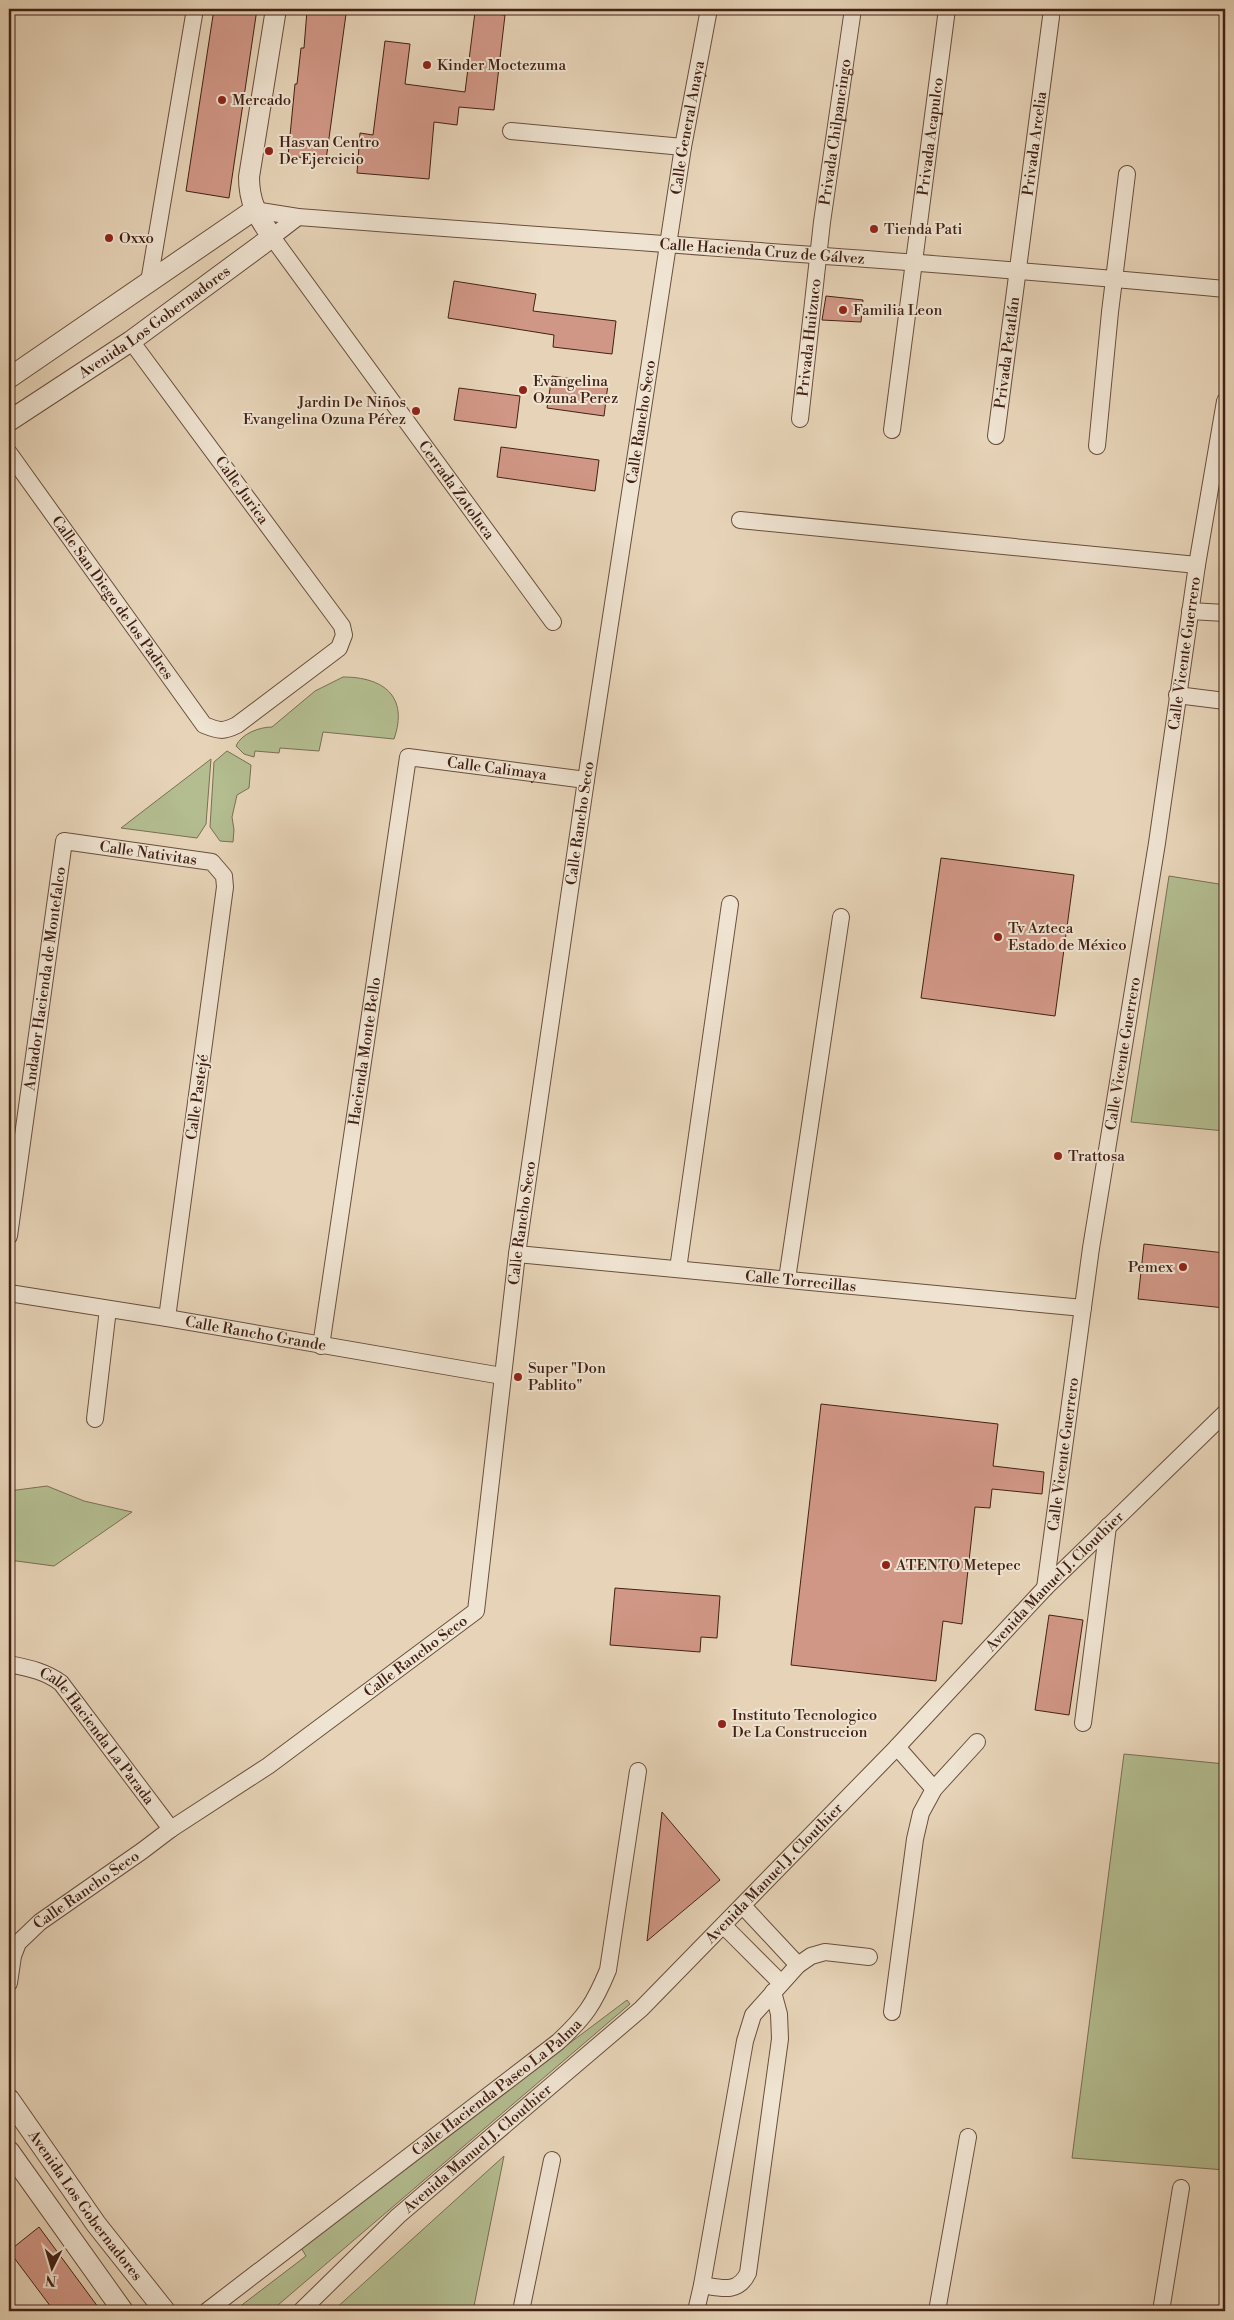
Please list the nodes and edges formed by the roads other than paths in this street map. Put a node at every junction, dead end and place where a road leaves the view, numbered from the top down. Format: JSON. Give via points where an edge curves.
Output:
{"nodes":[{"id":1,"x":195,"y":9,"type":"edge"},
{"id":2,"x":276,"y":9,"type":"edge"},
{"id":3,"x":709,"y":9,"type":"edge"},
{"id":4,"x":853,"y":9,"type":"edge"},
{"id":5,"x":947,"y":9,"type":"edge"},
{"id":6,"x":1051,"y":17,"type":"dead end"},
{"id":7,"x":511,"y":131,"type":"dead end"},
{"id":8,"x":683,"y":147,"type":"junction"},
{"id":9,"x":1126,"y":174,"type":"dead end"},
{"id":10,"x":254,"y":210,"type":"junction"},
{"id":11,"x":298,"y":217,"type":"junction"},
{"id":12,"x":272,"y":238,"type":"junction"},
{"id":13,"x":668,"y":246,"type":"junction"},
{"id":14,"x":818,"y":255,"type":"junction"},
{"id":15,"x":914,"y":264,"type":"junction"},
{"id":16,"x":1017,"y":270,"type":"junction"},
{"id":17,"x":1114,"y":279,"type":"junction"},
{"id":18,"x":149,"y":282,"type":"junction"},
{"id":19,"x":1225,"y":289,"type":"edge"},
{"id":20,"x":132,"y":341,"type":"junction"},
{"id":21,"x":9,"y":378,"type":"edge"},
{"id":22,"x":1225,"y":401,"type":"edge"},
{"id":23,"x":800,"y":420,"type":"dead end"},
{"id":24,"x":9,"y":422,"type":"edge"},
{"id":25,"x":892,"y":430,"type":"dead end"},
{"id":26,"x":996,"y":436,"type":"dead end"},
{"id":27,"x":1098,"y":446,"type":"dead end"},
{"id":28,"x":9,"y":453,"type":"edge"},
{"id":29,"x":740,"y":520,"type":"dead end"},
{"id":30,"x":1198,"y":565,"type":"junction"},
{"id":31,"x":1190,"y":611,"type":"junction"},
{"id":32,"x":1225,"y":613,"type":"edge"},
{"id":33,"x":553,"y":622,"type":"dead end"},
{"id":34,"x":1177,"y":695,"type":"junction"},
{"id":35,"x":1225,"y":701,"type":"edge"},
{"id":36,"x":225,"y":731,"type":"joint"},
{"id":37,"x":408,"y":757,"type":"joint"},
{"id":38,"x":586,"y":780,"type":"junction"},
{"id":39,"x":64,"y":841,"type":"joint"},
{"id":40,"x":224,"y":876,"type":"joint"},
{"id":41,"x":730,"y":904,"type":"dead end"},
{"id":42,"x":841,"y":917,"type":"dead end"},
{"id":43,"x":9,"y":1236,"type":"edge"},
{"id":44,"x":517,"y":1254,"type":"junction"},
{"id":45,"x":678,"y":1269,"type":"junction"},
{"id":46,"x":788,"y":1279,"type":"junction"},
{"id":47,"x":9,"y":1293,"type":"edge"},
{"id":48,"x":1084,"y":1308,"type":"junction"},
{"id":49,"x":108,"y":1309,"type":"junction"},
{"id":50,"x":168,"y":1318,"type":"junction"},
{"id":51,"x":321,"y":1346,"type":"junction"},
{"id":52,"x":502,"y":1376,"type":"junction"},
{"id":53,"x":1225,"y":1413,"type":"edge"},
{"id":54,"x":95,"y":1419,"type":"dead end"},
{"id":55,"x":1108,"y":1526,"type":"junction"},
{"id":56,"x":1045,"y":1588,"type":"junction"},
{"id":57,"x":9,"y":1664,"type":"edge"},
{"id":58,"x":1083,"y":1723,"type":"dead end"},
{"id":59,"x":977,"y":1742,"type":"dead end"},
{"id":60,"x":897,"y":1746,"type":"junction"},
{"id":61,"x":638,"y":1771,"type":"dead end"},
{"id":62,"x":934,"y":1789,"type":"junction"},
{"id":63,"x":171,"y":1829,"type":"junction"},
{"id":64,"x":743,"y":1906,"type":"junction"},
{"id":65,"x":724,"y":1926,"type":"junction"},
{"id":66,"x":869,"y":1957,"type":"dead end"},
{"id":67,"x":798,"y":1964,"type":"junction"},
{"id":68,"x":9,"y":1978,"type":"edge"},
{"id":69,"x":777,"y":1988,"type":"junction"},
{"id":70,"x":892,"y":2012,"type":"dead end"},
{"id":71,"x":9,"y":2099,"type":"edge"},
{"id":72,"x":968,"y":2137,"type":"dead end"},
{"id":73,"x":9,"y":2151,"type":"edge"},
{"id":74,"x":552,"y":2160,"type":"dead end"},
{"id":75,"x":1181,"y":2188,"type":"dead end"},
{"id":76,"x":702,"y":2285,"type":"junction"},
{"id":77,"x":123,"y":2311,"type":"edge"},
{"id":78,"x":165,"y":2311,"type":"edge"},
{"id":79,"x":207,"y":2311,"type":"edge"},
{"id":80,"x":301,"y":2311,"type":"edge"},
{"id":81,"x":520,"y":2311,"type":"edge"},
{"id":82,"x":696,"y":2311,"type":"edge"},
{"id":83,"x":938,"y":2311,"type":"edge"},
{"id":84,"x":1161,"y":2311,"type":"edge"}],
"edges":[{"from":1,"to":18,"type":"street"},
{"from":2,"to":10,"type":"street","via":[[249,177]]},
{"from":3,"to":8,"type":"street","name":"Calle General Anaya"},
{"from":4,"to":14,"type":"street","name":"Privada Chilpancingo"},
{"from":5,"to":15,"type":"street","name":"Privada Acapulco"},
{"from":6,"to":16,"type":"street","name":"Privada Arcelia"},
{"from":7,"to":8,"type":"street"},
{"from":8,"to":13,"type":"street","name":"Calle General Anaya"},
{"from":9,"to":17,"type":"street"},
{"from":10,"to":11,"type":"street","name":"Calle Hacienda Cruz de Gálvez"},
{"from":10,"to":12,"type":"street"},
{"from":10,"to":18,"type":"street"},
{"from":11,"to":12,"type":"street"},
{"from":11,"to":13,"type":"street","name":"Calle Hacienda Cruz de Gálvez"},
{"from":12,"to":20,"type":"street","name":"Avenida Los Gobernadores"},
{"from":12,"to":33,"type":"street","name":"Cerrada Zotoluca"},
{"from":13,"to":14,"type":"street","name":"Calle Hacienda Cruz de Gálvez"},
{"from":13,"to":38,"type":"street","name":"Calle Rancho Seco"},
{"from":14,"to":15,"type":"street","name":"Calle Hacienda Cruz de Gálvez"},
{"from":14,"to":23,"type":"street","name":"Privada Huitzuco"},
{"from":15,"to":16,"type":"street","name":"Calle Hacienda Cruz de Gálvez"},
{"from":15,"to":25,"type":"street","name":"Privada Acapulco"},
{"from":16,"to":17,"type":"street","name":"Calle Hacienda Cruz de Gálvez"},
{"from":16,"to":26,"type":"street","name":"Privada Petatlán"},
{"from":17,"to":19,"type":"street","name":"Calle Hacienda Cruz de Gálvez"},
{"from":17,"to":27,"type":"street"},
{"from":18,"to":21,"type":"street"},
{"from":20,"to":24,"type":"street","name":"Avenida Los Gobernadores"},
{"from":20,"to":36,"type":"street","name":"Calle Jurica","via":[[342,626],[344,642],[339,648]]},
{"from":22,"to":30,"type":"street","name":"Calle Vicente Guerrero"},
{"from":28,"to":36,"type":"street","name":"Calle San Diego de los Padres","via":[[204,725]]},
{"from":29,"to":30,"type":"street"},
{"from":30,"to":31,"type":"street","name":"Calle Vicente Guerrero"},
{"from":31,"to":32,"type":"street"},
{"from":31,"to":34,"type":"street","name":"Calle Vicente Guerrero"},
{"from":34,"to":35,"type":"street"},
{"from":34,"to":48,"type":"street","name":"Calle Vicente Guerrero"},
{"from":37,"to":38,"type":"street","name":"Calle Calimaya"},
{"from":37,"to":51,"type":"street","name":"Hacienda Monte Bello"},
{"from":38,"to":44,"type":"street","name":"Calle Rancho Seco"},
{"from":39,"to":40,"type":"street","name":"Calle Nativitas","via":[[212,862]]},
{"from":39,"to":43,"type":"street","name":"Andador Hacienda de Montefalco"},
{"from":40,"to":50,"type":"street","name":"Calle Pastejé","via":[[226,887]]},
{"from":41,"to":45,"type":"street"},
{"from":42,"to":46,"type":"street"},
{"from":44,"to":45,"type":"street","name":"Calle Torrecillas"},
{"from":44,"to":52,"type":"street","name":"Calle Rancho Seco"},
{"from":45,"to":46,"type":"street","name":"Calle Torrecillas"},
{"from":46,"to":48,"type":"street","name":"Calle Torrecillas"},
{"from":47,"to":49,"type":"street","name":"Calle Rancho Grande"},
{"from":48,"to":56,"type":"street","name":"Calle Vicente Guerrero"},
{"from":49,"to":50,"type":"street","name":"Calle Rancho Grande"},
{"from":49,"to":54,"type":"street"},
{"from":50,"to":51,"type":"street","name":"Calle Rancho Grande"},
{"from":51,"to":52,"type":"street","name":"Calle Rancho Grande"},
{"from":52,"to":63,"type":"street","name":"Calle Rancho Seco","via":[[476,1611],[268,1766]]},
{"from":53,"to":55,"type":"street","name":"Avenida Manuel J. Clouthier"},
{"from":55,"to":56,"type":"street","name":"Avenida Manuel J. Clouthier"},
{"from":55,"to":58,"type":"street"},
{"from":56,"to":60,"type":"street","name":"Avenida Manuel J. Clouthier"},
{"from":57,"to":63,"type":"street","name":"Calle Hacienda La Parada","via":[[41,1671],[61,1683]]},
{"from":59,"to":62,"type":"street"},
{"from":60,"to":62,"type":"street"},
{"from":60,"to":64,"type":"street","name":"Avenida Manuel J. Clouthier"},
{"from":61,"to":79,"type":"street","name":"Calle Hacienda Paseo La Palma","via":[[608,1970],[596,2001],[581,2021],[558,2042]]},
{"from":62,"to":70,"type":"street","via":[[921,1813],[915,1839]]},
{"from":63,"to":68,"type":"street","name":"Calle Rancho Seco","via":[[26,1934],[18,1943]]},
{"from":64,"to":65,"type":"street","name":"Avenida Manuel J. Clouthier"},
{"from":64,"to":67,"type":"street"},
{"from":65,"to":69,"type":"street"},
{"from":65,"to":80,"type":"street","name":"Avenida Manuel J. Clouthier","via":[[641,2009],[398,2216]]},
{"from":66,"to":67,"type":"street","via":[[825,1952]]},
{"from":67,"to":69,"type":"street"},
{"from":69,"to":76,"type":"street","via":[[753,2015],[745,2041]]},
{"from":69,"to":76,"type":"street","via":[[780,2039],[748,2273],[741,2285],[734,2289]]},
{"from":71,"to":78,"type":"street","name":"Avenida Los Gobernadores","via":[[96,2224]]},
{"from":72,"to":83,"type":"street"},
{"from":73,"to":77,"type":"street","name":"Avenida Los Gobernadores"},
{"from":74,"to":81,"type":"street"},
{"from":75,"to":84,"type":"street"},
{"from":76,"to":82,"type":"street"}]}
